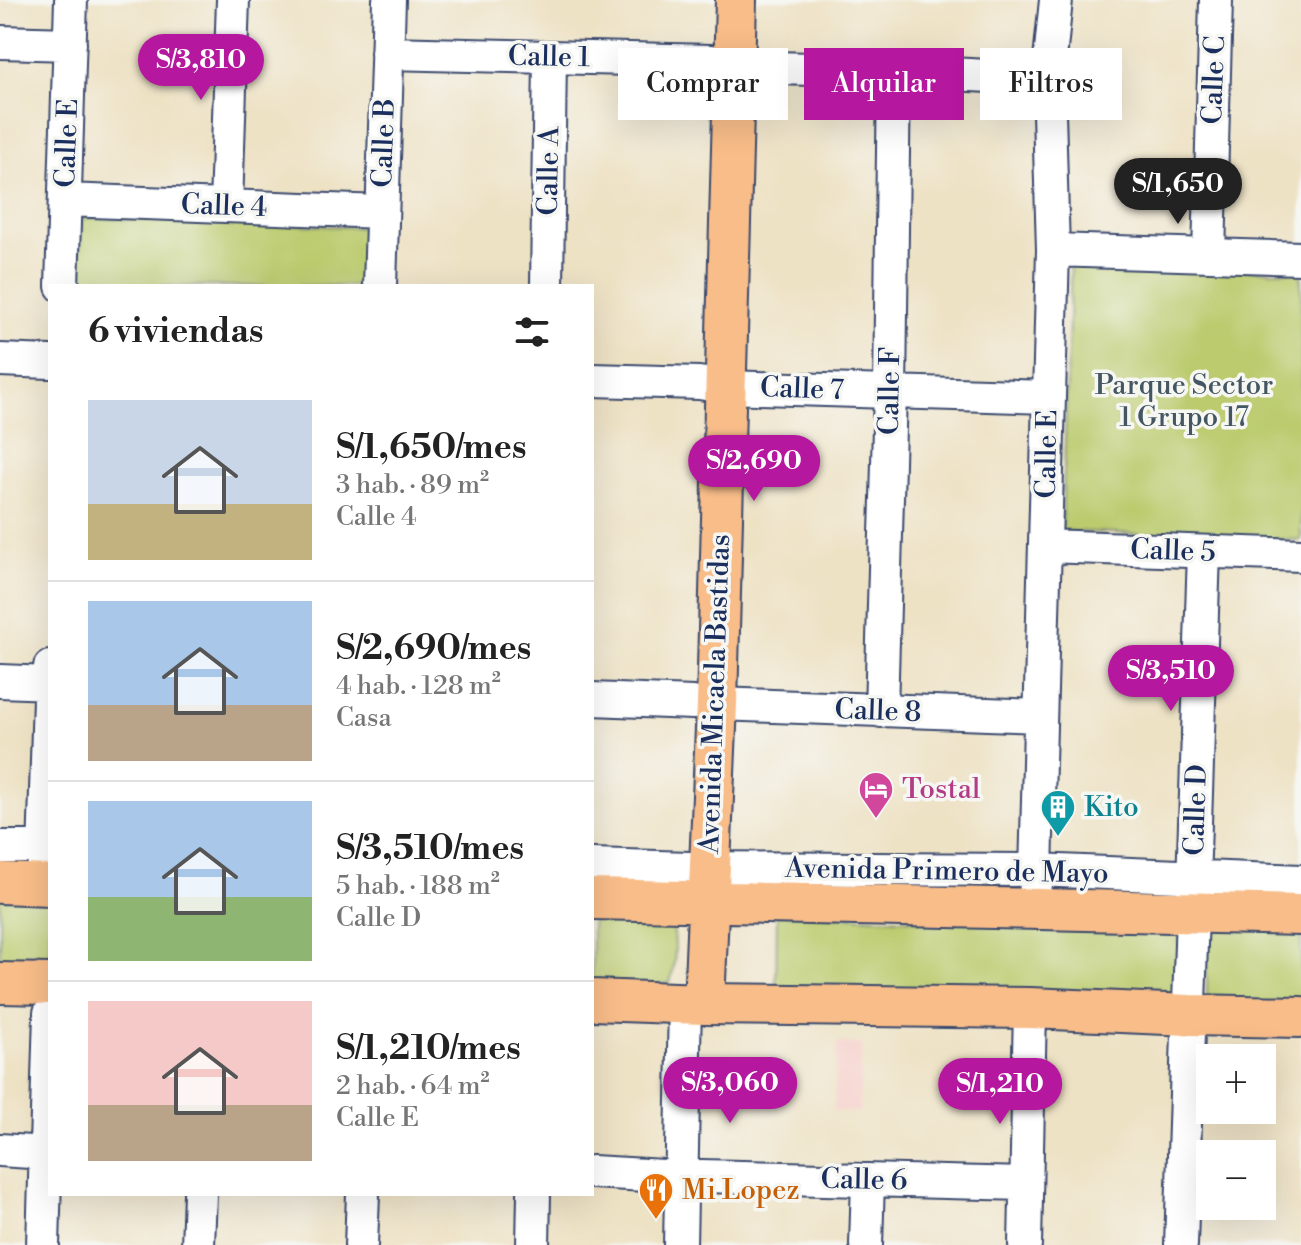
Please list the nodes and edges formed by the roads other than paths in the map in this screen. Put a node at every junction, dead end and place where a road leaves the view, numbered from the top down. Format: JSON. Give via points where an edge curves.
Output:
{"nodes":[{"id":1,"x":71,"y":0,"type":"edge"},
{"id":2,"x":233,"y":0,"type":"edge"},
{"id":3,"x":389,"y":0,"type":"edge"},
{"id":4,"x":712,"y":0,"type":"edge"},
{"id":5,"x":736,"y":0,"type":"edge"},
{"id":6,"x":1056,"y":0,"type":"edge"},
{"id":7,"x":1216,"y":0,"type":"edge"},
{"id":8,"x":0,"y":42,"type":"edge"},
{"id":9,"x":70,"y":44,"type":"junction"},
{"id":10,"x":720,"y":48,"type":"edge"},
{"id":11,"x":726,"y":48,"type":"edge"},
{"id":12,"x":1051,"y":48,"type":"edge"},
{"id":13,"x":387,"y":53,"type":"junction"},
{"id":14,"x":550,"y":57,"type":"junction"},
{"id":15,"x":618,"y":60,"type":"edge"},
{"id":16,"x":720,"y":120,"type":"edge"},
{"id":17,"x":893,"y":120,"type":"edge"},
{"id":18,"x":1049,"y":120,"type":"edge"},
{"id":19,"x":65,"y":200,"type":"junction"},
{"id":20,"x":226,"y":206,"type":"junction"},
{"id":21,"x":382,"y":212,"type":"junction"},
{"id":22,"x":1053,"y":250,"type":"junction"},
{"id":23,"x":1209,"y":255,"type":"junction"},
{"id":24,"x":1301,"y":258,"type":"edge"},
{"id":25,"x":62,"y":284,"type":"edge"},
{"id":26,"x":380,"y":284,"type":"edge"},
{"id":27,"x":547,"y":284,"type":"edge"},
{"id":28,"x":0,"y":360,"type":"edge"},
{"id":29,"x":48,"y":362,"type":"edge"},
{"id":30,"x":594,"y":380,"type":"edge"},
{"id":31,"x":712,"y":385,"type":"junction"},
{"id":32,"x":890,"y":392,"type":"junction"},
{"id":33,"x":1049,"y":397,"type":"junction"},
{"id":34,"x":1045,"y":546,"type":"junction"},
{"id":35,"x":1204,"y":552,"type":"junction"},
{"id":36,"x":1301,"y":555,"type":"edge"},
{"id":37,"x":0,"y":681,"type":"edge"},
{"id":38,"x":48,"y":683,"type":"edge"},
{"id":39,"x":594,"y":699,"type":"edge"},
{"id":40,"x":705,"y":704,"type":"junction"},
{"id":41,"x":881,"y":711,"type":"junction"},
{"id":42,"x":1040,"y":716,"type":"junction"},
{"id":43,"x":48,"y":805,"type":"edge"},
{"id":44,"x":0,"y":847,"type":"edge"},
{"id":45,"x":594,"y":865,"type":"edge"},
{"id":46,"x":47,"y":866,"type":"edge"},
{"id":47,"x":1301,"y":881,"type":"edge"},
{"id":48,"x":0,"y":883,"type":"edge"},
{"id":49,"x":699,"y":885,"type":"junction"},
{"id":50,"x":1036,"y":889,"type":"junction"},
{"id":51,"x":1194,"y":894,"type":"junction"},
{"id":52,"x":594,"y":899,"type":"edge"},
{"id":53,"x":1301,"y":915,"type":"edge"},
{"id":54,"x":0,"y":983,"type":"edge"},
{"id":55,"x":48,"y":984,"type":"edge"},
{"id":56,"x":594,"y":1000,"type":"edge"},
{"id":57,"x":695,"y":1004,"type":"junction"},
{"id":58,"x":1030,"y":1008,"type":"junction"},
{"id":59,"x":1189,"y":1015,"type":"junction"},
{"id":60,"x":1301,"y":1017,"type":"edge"},
{"id":61,"x":48,"y":1083,"type":"edge"},
{"id":62,"x":0,"y":1150,"type":"edge"},
{"id":63,"x":46,"y":1153,"type":"junction"},
{"id":64,"x":594,"y":1172,"type":"edge"},
{"id":65,"x":692,"y":1176,"type":"junction"},
{"id":66,"x":868,"y":1180,"type":"junction"},
{"id":67,"x":1026,"y":1184,"type":"junction"},
{"id":68,"x":200,"y":1196,"type":"edge"},
{"id":69,"x":363,"y":1196,"type":"edge"},
{"id":70,"x":534,"y":1196,"type":"edge"},
{"id":71,"x":43,"y":1245,"type":"edge"},
{"id":72,"x":198,"y":1245,"type":"edge"},
{"id":73,"x":361,"y":1245,"type":"edge"},
{"id":74,"x":533,"y":1245,"type":"edge"},
{"id":75,"x":680,"y":1245,"type":"edge"},
{"id":76,"x":700,"y":1245,"type":"edge"},
{"id":77,"x":866,"y":1245,"type":"edge"},
{"id":78,"x":1025,"y":1245,"type":"edge"},
{"id":79,"x":1181,"y":1245,"type":"edge"}],
"edges":[{"from":1,"to":9,"type":"street","name":"Calle E"},
{"from":2,"to":20,"type":"street"},
{"from":3,"to":13,"type":"street","name":"Calle B"},
{"from":4,"to":10,"type":"main road","name":"Avenida Micaela Bastidas"},
{"from":5,"to":11,"type":"main road","name":"Avenida Micaela Bastidas"},
{"from":6,"to":12,"type":"street","name":"Calle E"},
{"from":7,"to":23,"type":"street","name":"Calle C"},
{"from":8,"to":9,"type":"street"},
{"from":9,"to":19,"type":"street","name":"Calle E"},
{"from":13,"to":14,"type":"street","name":"Calle 1"},
{"from":13,"to":21,"type":"street","name":"Calle B"},
{"from":14,"to":15,"type":"street","name":"Calle 1"},
{"from":14,"to":27,"type":"street","name":"Calle A"},
{"from":16,"to":31,"type":"main road","name":"Avenida Micaela Bastidas"},
{"from":17,"to":32,"type":"street","name":"Calle F"},
{"from":18,"to":22,"type":"street","name":"Calle E"},
{"from":19,"to":20,"type":"street","name":"Calle 4"},
{"from":19,"to":25,"type":"street","name":"Calle E"},
{"from":20,"to":21,"type":"street","name":"Calle 4"},
{"from":21,"to":26,"type":"street","name":"Calle B"},
{"from":22,"to":23,"type":"street"},
{"from":22,"to":33,"type":"street","name":"Calle E"},
{"from":23,"to":24,"type":"street"},
{"from":28,"to":29,"type":"street"},
{"from":30,"to":31,"type":"street","name":"Calle 7"},
{"from":31,"to":32,"type":"street","name":"Calle 7"},
{"from":31,"to":40,"type":"main road","name":"Avenida Micaela Bastidas"},
{"from":32,"to":33,"type":"street","name":"Calle 7"},
{"from":32,"to":41,"type":"street","name":"Calle F"},
{"from":33,"to":34,"type":"street","name":"Calle E"},
{"from":34,"to":35,"type":"street","name":"Calle 5"},
{"from":34,"to":42,"type":"street","name":"Calle E"},
{"from":35,"to":36,"type":"street","name":"Calle 5"},
{"from":35,"to":51,"type":"street","name":"Calle D"},
{"from":37,"to":38,"type":"street"},
{"from":39,"to":40,"type":"street","name":"Calle 8"},
{"from":40,"to":41,"type":"street","name":"Calle 8"},
{"from":40,"to":49,"type":"main road","name":"Avenida Micaela Bastidas"},
{"from":41,"to":42,"type":"street","name":"Calle 8"},
{"from":42,"to":50,"type":"street","name":"Calle E"},
{"from":43,"to":46,"type":"street"},
{"from":44,"to":46,"type":"street"},
{"from":45,"to":49,"type":"street","name":"Avenida Primero de Mayo"},
{"from":46,"to":48,"type":"main road"},
{"from":47,"to":51,"type":"street","name":"Avenida Primero de Mayo"},
{"from":49,"to":50,"type":"main road","name":"Avenida Primero de Mayo"},
{"from":49,"to":52,"type":"main road","name":"Avenida Primero de Mayo"},
{"from":49,"to":57,"type":"main road","name":"Avenida Micaela Bastidas"},
{"from":50,"to":51,"type":"main road","name":"Avenida Primero de Mayo"},
{"from":51,"to":53,"type":"main road","name":"Avenida Primero de Mayo"},
{"from":51,"to":59,"type":"street","name":"Calle D"},
{"from":54,"to":55,"type":"main road"},
{"from":56,"to":57,"type":"main road"},
{"from":57,"to":58,"type":"main road"},
{"from":57,"to":65,"type":"street","name":"Avenida Micaela Bastidas"},
{"from":58,"to":59,"type":"main road"},
{"from":58,"to":67,"type":"street"},
{"from":59,"to":60,"type":"main road"},
{"from":59,"to":79,"type":"street"},
{"from":61,"to":63,"type":"street"},
{"from":62,"to":63,"type":"street"},
{"from":63,"to":71,"type":"street"},
{"from":64,"to":65,"type":"street"},
{"from":65,"to":66,"type":"street","name":"Calle 6"},
{"from":65,"to":75,"type":"street","name":"Avenida Micaela Bastidas"},
{"from":65,"to":76,"type":"street","name":"Avenida Micaela Bastidas"},
{"from":66,"to":67,"type":"street","name":"Calle 6"},
{"from":66,"to":77,"type":"street"},
{"from":67,"to":78,"type":"street"},
{"from":68,"to":72,"type":"street"},
{"from":69,"to":73,"type":"street"},
{"from":70,"to":74,"type":"street"}]}
